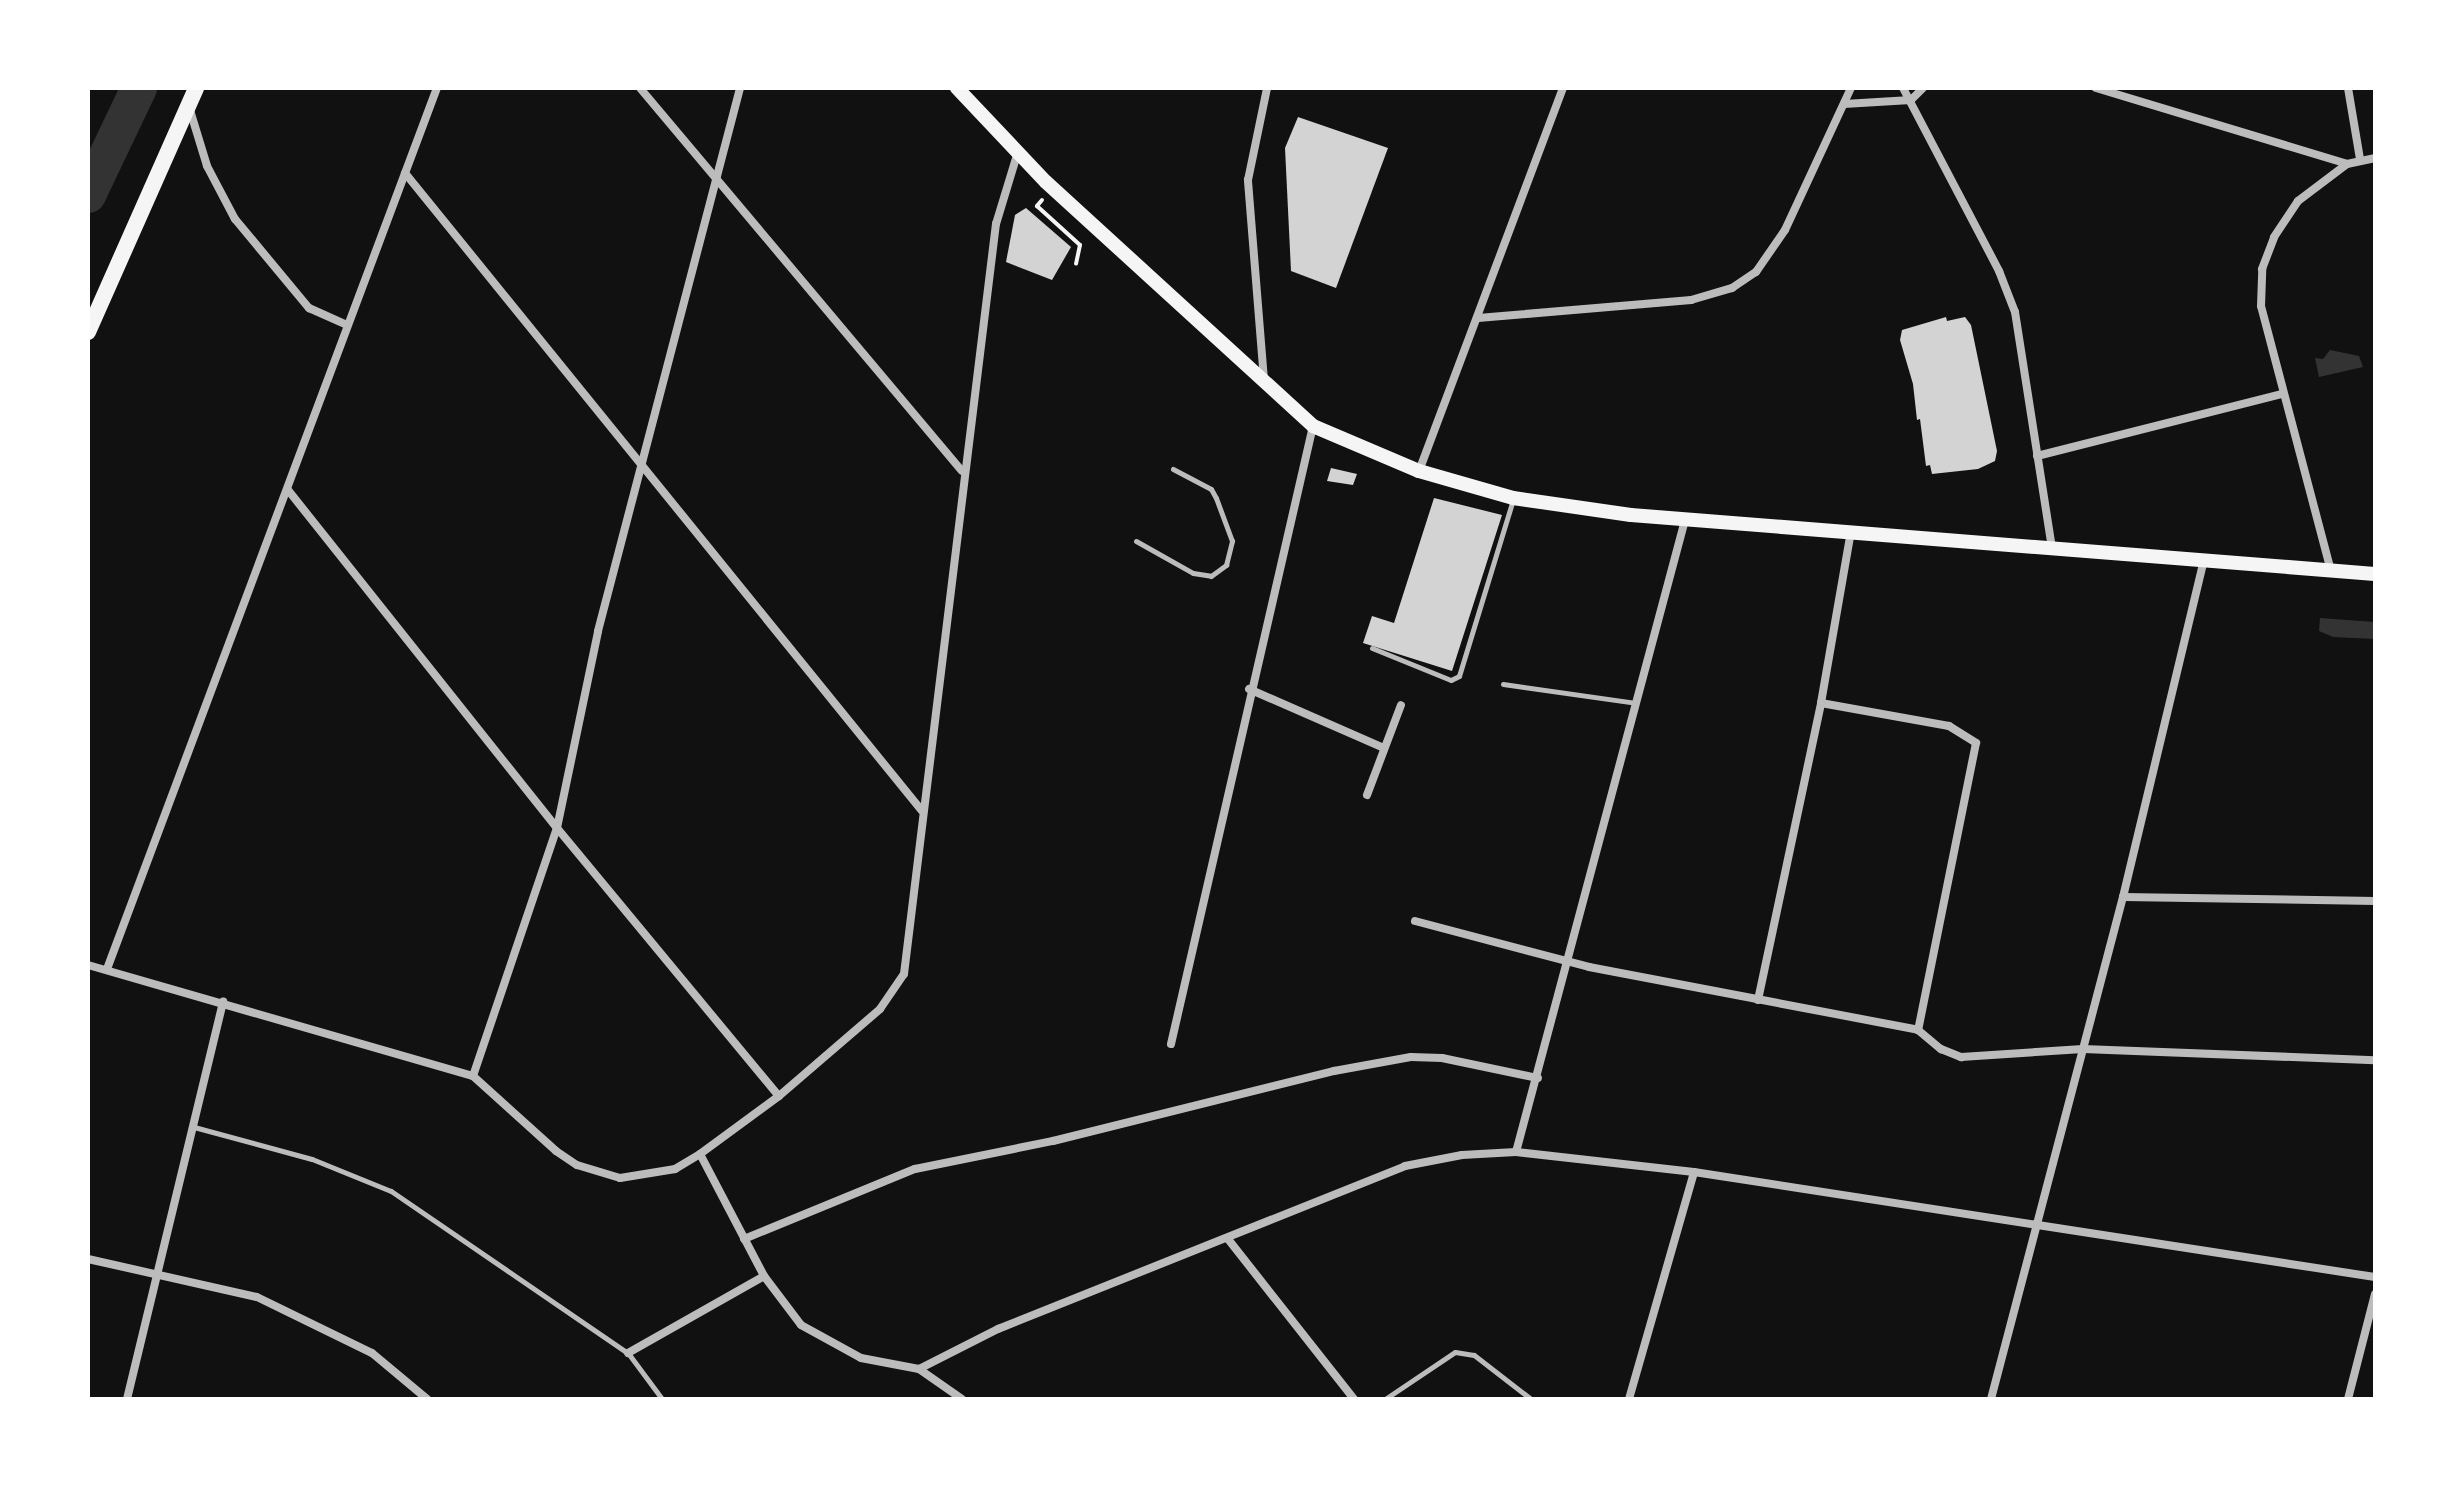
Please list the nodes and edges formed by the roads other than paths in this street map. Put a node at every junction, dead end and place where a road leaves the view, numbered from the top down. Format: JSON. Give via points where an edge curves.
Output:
{"nodes":[{"id":1,"x":196,"y":88,"type":"edge"},
{"id":2,"x":437,"y":88,"type":"edge"},
{"id":3,"x":640,"y":88,"type":"edge"},
{"id":4,"x":740,"y":88,"type":"edge"},
{"id":5,"x":1267,"y":88,"type":"edge"},
{"id":6,"x":1563,"y":88,"type":"edge"},
{"id":7,"x":1851,"y":88,"type":"edge"},
{"id":8,"x":1903,"y":88,"type":"edge"},
{"id":9,"x":1923,"y":88,"type":"edge"},
{"id":10,"x":2096,"y":88,"type":"edge"},
{"id":11,"x":2348,"y":88,"type":"edge"},
{"id":12,"x":962,"y":91,"type":"edge"},
{"id":13,"x":1911,"y":100,"type":"junction"},
{"id":14,"x":1844,"y":104,"type":"junction"},
{"id":15,"x":189,"y":105,"type":"junction"},
{"id":16,"x":1017,"y":155,"type":"junction"},
{"id":17,"x":2375,"y":158,"type":"edge"},
{"id":18,"x":2360,"y":159,"type":"junction"},
{"id":19,"x":2347,"y":164,"type":"junction"},
{"id":20,"x":405,"y":173,"type":"junction"},
{"id":21,"x":715,"y":183,"type":"junction"},
{"id":22,"x":1478,"y":318,"type":"junction"},
{"id":23,"x":347,"y":325,"type":"junction"},
{"id":24,"x":88,"y":332,"type":"edge"},
{"id":25,"x":1265,"y":385,"type":"junction"},
{"id":26,"x":2282,"y":394,"type":"junction"},
{"id":27,"x":1313,"y":426,"type":"junction"},
{"id":28,"x":2037,"y":456,"type":"junction"},
{"id":29,"x":644,"y":467,"type":"junction"},
{"id":30,"x":1173,"y":469,"type":"dead end"},
{"id":31,"x":962,"y":471,"type":"junction"},
{"id":32,"x":1419,"y":471,"type":"junction"},
{"id":33,"x":288,"y":490,"type":"junction"},
{"id":34,"x":1513,"y":498,"type":"junction"},
{"id":35,"x":1685,"y":520,"type":"junction"},
{"id":36,"x":1850,"y":536,"type":"junction"},
{"id":37,"x":1136,"y":541,"type":"dead end"},
{"id":38,"x":2053,"y":550,"type":"junction"},
{"id":39,"x":2204,"y":558,"type":"junction"},
{"id":40,"x":2331,"y":571,"type":"junction"},
{"id":41,"x":2375,"y":574,"type":"edge"},
{"id":42,"x":1372,"y":648,"type":"dead end"},
{"id":43,"x":1503,"y":684,"type":"dead end"},
{"id":44,"x":1249,"y":689,"type":"junction"},
{"id":45,"x":1636,"y":703,"type":"junction"},
{"id":46,"x":1821,"y":703,"type":"junction"},
{"id":47,"x":1401,"y":705,"type":"dead end"},
{"id":48,"x":1382,"y":747,"type":"junction"},
{"id":49,"x":1367,"y":795,"type":"dead end"},
{"id":50,"x":922,"y":811,"type":"junction"},
{"id":51,"x":557,"y":828,"type":"junction"},
{"id":52,"x":2123,"y":897,"type":"junction"},
{"id":53,"x":2375,"y":901,"type":"edge"},
{"id":54,"x":1415,"y":921,"type":"dead end"},
{"id":55,"x":1570,"y":961,"type":"junction"},
{"id":56,"x":88,"y":965,"type":"edge"},
{"id":57,"x":107,"y":969,"type":"junction"},
{"id":58,"x":1758,"y":1000,"type":"junction"},
{"id":59,"x":223,"y":1001,"type":"junction"},
{"id":60,"x":1918,"y":1030,"type":"junction"},
{"id":61,"x":1171,"y":1044,"type":"dead end"},
{"id":62,"x":2083,"y":1049,"type":"junction"},
{"id":63,"x":2375,"y":1060,"type":"edge"},
{"id":64,"x":473,"y":1076,"type":"junction"},
{"id":65,"x":1538,"y":1078,"type":"junction"},
{"id":66,"x":779,"y":1096,"type":"junction"},
{"id":67,"x":194,"y":1127,"type":"junction"},
{"id":68,"x":1516,"y":1152,"type":"junction"},
{"id":69,"x":700,"y":1154,"type":"junction"},
{"id":70,"x":1694,"y":1172,"type":"junction"},
{"id":71,"x":2036,"y":1221,"type":"junction"},
{"id":72,"x":744,"y":1239,"type":"junction"},
{"id":73,"x":1228,"y":1239,"type":"junction"},
{"id":74,"x":88,"y":1259,"type":"edge"},
{"id":75,"x":156,"y":1276,"type":"junction"},
{"id":76,"x":764,"y":1276,"type":"junction"},
{"id":77,"x":2375,"y":1277,"type":"edge"},
{"id":78,"x":2375,"y":1294,"type":"edge"},
{"id":79,"x":628,"y":1353,"type":"junction"},
{"id":80,"x":919,"y":1369,"type":"junction"},
{"id":81,"x":127,"y":1399,"type":"edge"},
{"id":82,"x":427,"y":1399,"type":"edge"},
{"id":83,"x":662,"y":1399,"type":"edge"},
{"id":84,"x":962,"y":1399,"type":"edge"},
{"id":85,"x":1354,"y":1399,"type":"edge"},
{"id":86,"x":1385,"y":1399,"type":"edge"},
{"id":87,"x":1531,"y":1399,"type":"edge"},
{"id":88,"x":1629,"y":1399,"type":"edge"},
{"id":89,"x":1991,"y":1399,"type":"edge"},
{"id":90,"x":2348,"y":1399,"type":"edge"}],
"edges":[{"from":1,"to":15,"type":"main road"},
{"from":2,"to":20,"type":"street"},
{"from":3,"to":21,"type":"street"},
{"from":4,"to":21,"type":"street"},
{"from":5,"to":25,"type":"street","via":[[1248,180]]},
{"from":6,"to":22,"type":"street"},
{"from":7,"to":14,"type":"street"},
{"from":8,"to":13,"type":"street"},
{"from":9,"to":13,"type":"street"},
{"from":10,"to":19,"type":"street"},
{"from":11,"to":18,"type":"street"},
{"from":12,"to":16,"type":"main road"},
{"from":13,"to":14,"type":"street"},
{"from":13,"to":28,"type":"street","via":[[2015,312]]},
{"from":14,"to":22,"type":"street","via":[[1785,230],[1756,272],[1732,288],[1665,303]]},
{"from":15,"to":23,"type":"street","via":[[207,166],[235,219],[309,308]]},
{"from":15,"to":24,"type":"main road"},
{"from":16,"to":25,"type":"main road"},
{"from":16,"to":31,"type":"street","via":[[999,205]]},
{"from":17,"to":18,"type":"street"},
{"from":18,"to":19,"type":"street"},
{"from":19,"to":26,"type":"street","via":[[2298,201],[2274,237],[2262,269],[2261,306]]},
{"from":20,"to":23,"type":"street"},
{"from":20,"to":29,"type":"street"},
{"from":21,"to":29,"type":"street"},
{"from":21,"to":31,"type":"street"},
{"from":22,"to":32,"type":"street"},
{"from":23,"to":33,"type":"street"},
{"from":25,"to":27,"type":"main road"},
{"from":26,"to":28,"type":"street"},
{"from":26,"to":40,"type":"street"},
{"from":27,"to":32,"type":"main road"},
{"from":27,"to":44,"type":"street"},
{"from":28,"to":38,"type":"street"},
{"from":29,"to":50,"type":"street"},
{"from":29,"to":51,"type":"street","via":[[598,631]]},
{"from":30,"to":37,"type":"lane","via":[[1211,489],[1216,498],[1232,541],[1226,565],[1211,576],[1193,573]]},
{"from":31,"to":50,"type":"street"},
{"from":32,"to":34,"type":"main road"},
{"from":33,"to":51,"type":"street"},
{"from":33,"to":57,"type":"street"},
{"from":34,"to":35,"type":"main road"},
{"from":34,"to":42,"type":"lane","via":[[1459,676],[1451,680]]},
{"from":35,"to":36,"type":"main road"},
{"from":35,"to":45,"type":"street"},
{"from":36,"to":38,"type":"main road"},
{"from":36,"to":46,"type":"street"},
{"from":38,"to":39,"type":"main road"},
{"from":39,"to":40,"type":"main road"},
{"from":39,"to":52,"type":"street"},
{"from":40,"to":41,"type":"main road"},
{"from":43,"to":45,"type":"lane"},
{"from":44,"to":48,"type":"street"},
{"from":44,"to":61,"type":"street"},
{"from":45,"to":55,"type":"street"},
{"from":46,"to":58,"type":"street"},
{"from":46,"to":60,"type":"street","via":[[1949,726],[1976,743]]},
{"from":47,"to":48,"type":"street"},
{"from":48,"to":49,"type":"street"},
{"from":50,"to":66,"type":"street","via":[[904,974],[880,1009]]},
{"from":51,"to":64,"type":"street"},
{"from":51,"to":66,"type":"street"},
{"from":52,"to":53,"type":"street"},
{"from":52,"to":62,"type":"street"},
{"from":54,"to":55,"type":"street"},
{"from":55,"to":58,"type":"street"},
{"from":55,"to":65,"type":"street"},
{"from":56,"to":57,"type":"street"},
{"from":57,"to":59,"type":"street"},
{"from":58,"to":60,"type":"street"},
{"from":59,"to":64,"type":"street"},
{"from":59,"to":67,"type":"street"},
{"from":60,"to":62,"type":"street","via":[[1961,1057]]},
{"from":62,"to":63,"type":"street"},
{"from":62,"to":71,"type":"street"},
{"from":64,"to":69,"type":"street","via":[[556,1151],[600,1174],[645,1178]]},
{"from":65,"to":68,"type":"street"},
{"from":65,"to":72,"type":"street","via":[[1442,1058],[1411,1057],[1334,1071],[1092,1132],[915,1169]]},
{"from":66,"to":69,"type":"street"},
{"from":67,"to":75,"type":"street"},
{"from":67,"to":79,"type":"lane","via":[[312,1159],[391,1191]]},
{"from":68,"to":70,"type":"street"},
{"from":68,"to":73,"type":"street","via":[[1405,1166]]},
{"from":69,"to":72,"type":"street"},
{"from":70,"to":71,"type":"street"},
{"from":70,"to":88,"type":"street"},
{"from":71,"to":77,"type":"street"},
{"from":71,"to":89,"type":"street"},
{"from":72,"to":76,"type":"street"},
{"from":73,"to":80,"type":"street","via":[[998,1329]]},
{"from":73,"to":85,"type":"street"},
{"from":74,"to":75,"type":"street"},
{"from":75,"to":81,"type":"street"},
{"from":75,"to":82,"type":"street","via":[[257,1297],[322,1325],[372,1353]]},
{"from":76,"to":79,"type":"street"},
{"from":76,"to":80,"type":"street","via":[[801,1325],[831,1344],[861,1358]]},
{"from":78,"to":90,"type":"street"},
{"from":79,"to":83,"type":"lane"},
{"from":80,"to":84,"type":"street"},
{"from":86,"to":87,"type":"lane","via":[[1455,1352],[1474,1355]]}]}
